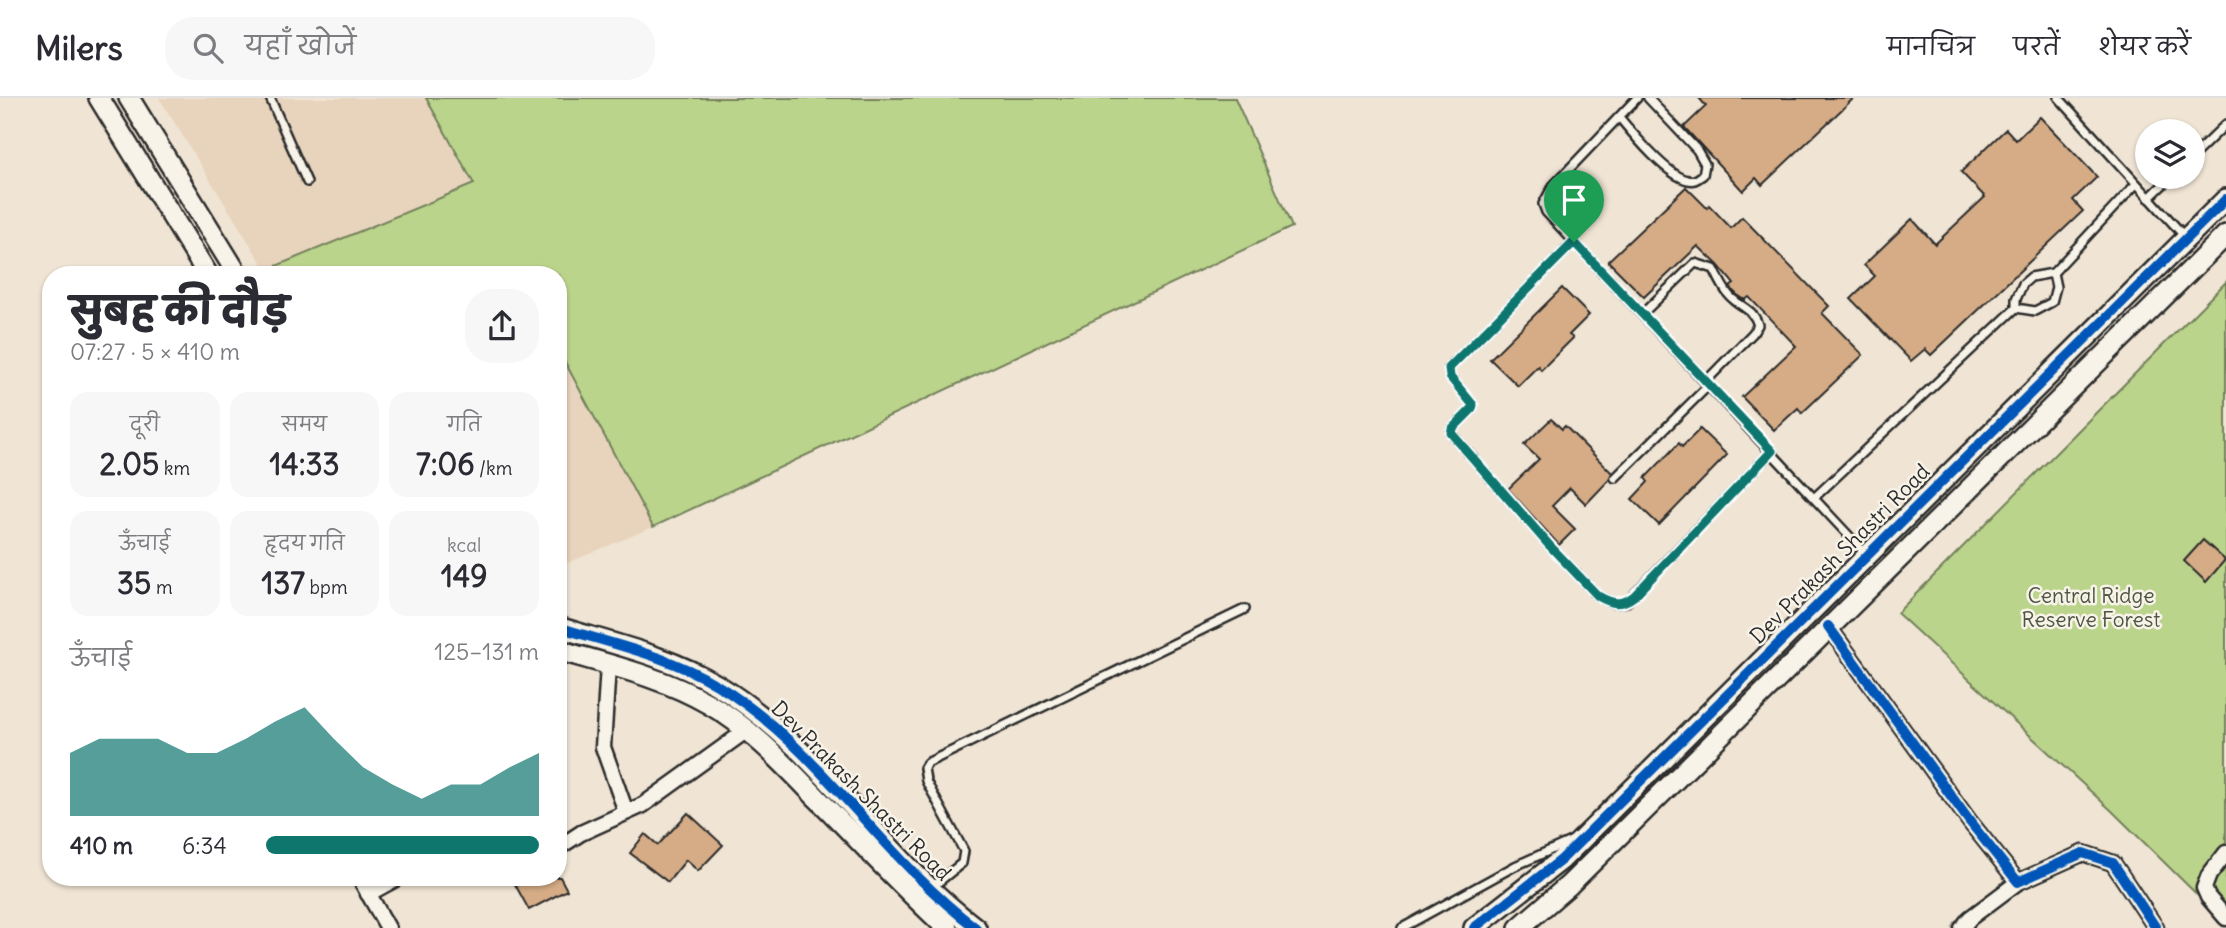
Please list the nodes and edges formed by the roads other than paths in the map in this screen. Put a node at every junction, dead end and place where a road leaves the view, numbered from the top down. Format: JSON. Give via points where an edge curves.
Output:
{"nodes":[{"id":1,"x":99,"y":98,"type":"edge"},
{"id":2,"x":129,"y":98,"type":"edge"},
{"id":3,"x":270,"y":98,"type":"edge"},
{"id":4,"x":1637,"y":98,"type":"edge"},
{"id":5,"x":1648,"y":98,"type":"edge"},
{"id":6,"x":2059,"y":98,"type":"edge"},
{"id":7,"x":1619,"y":117,"type":"junction"},
{"id":8,"x":2226,"y":124,"type":"edge"},
{"id":9,"x":2205,"y":144,"type":"edge"},
{"id":10,"x":307,"y":182,"type":"dead end"},
{"id":11,"x":2135,"y":183,"type":"edge"},
{"id":12,"x":2135,"y":185,"type":"edge"},
{"id":13,"x":2141,"y":189,"type":"edge"},
{"id":14,"x":2158,"y":189,"type":"edge"},
{"id":15,"x":2149,"y":198,"type":"junction"},
{"id":16,"x":2226,"y":199,"type":"edge"},
{"id":17,"x":2226,"y":235,"type":"edge"},
{"id":18,"x":2186,"y":238,"type":"junction"},
{"id":19,"x":1574,"y":242,"type":"junction"},
{"id":20,"x":202,"y":266,"type":"edge"},
{"id":21,"x":232,"y":266,"type":"edge"},
{"id":22,"x":2053,"y":273,"type":"junction"},
{"id":23,"x":2016,"y":308,"type":"junction"},
{"id":24,"x":1642,"y":314,"type":"junction"},
{"id":25,"x":1708,"y":383,"type":"junction"},
{"id":26,"x":1772,"y":451,"type":"junction"},
{"id":27,"x":1615,"y":478,"type":"dead end"},
{"id":28,"x":1815,"y":497,"type":"junction"},
{"id":29,"x":1866,"y":554,"type":"junction"},
{"id":30,"x":1245,"y":609,"type":"dead end"},
{"id":31,"x":1828,"y":626,"type":"junction"},
{"id":32,"x":567,"y":630,"type":"edge"},
{"id":33,"x":567,"y":652,"type":"edge"},
{"id":34,"x":608,"y":665,"type":"junction"},
{"id":35,"x":747,"y":730,"type":"junction"},
{"id":36,"x":626,"y":812,"type":"junction"},
{"id":37,"x":1586,"y":834,"type":"junction"},
{"id":38,"x":567,"y":842,"type":"edge"},
{"id":39,"x":2226,"y":853,"type":"edge"},
{"id":40,"x":2018,"y":881,"type":"junction"},
{"id":41,"x":364,"y":886,"type":"edge"},
{"id":42,"x":383,"y":886,"type":"edge"},
{"id":43,"x":931,"y":889,"type":"junction"},
{"id":44,"x":368,"y":894,"type":"junction"},
{"id":45,"x":2226,"y":918,"type":"edge"},
{"id":46,"x":388,"y":928,"type":"edge"},
{"id":47,"x":947,"y":928,"type":"edge"},
{"id":48,"x":976,"y":928,"type":"edge"},
{"id":49,"x":1402,"y":928,"type":"edge"},
{"id":50,"x":1474,"y":928,"type":"edge"},
{"id":51,"x":1519,"y":928,"type":"edge"},
{"id":52,"x":1962,"y":928,"type":"edge"},
{"id":53,"x":2156,"y":928,"type":"edge"}],
"edges":[{"from":1,"to":20,"type":"street"},
{"from":2,"to":21,"type":"street"},
{"from":3,"to":10,"type":"lane"},
{"from":4,"to":7,"type":"lane"},
{"from":5,"to":7,"type":"lane","via":[[1705,164],[1703,175],[1695,181],[1671,170]]},
{"from":6,"to":11,"type":"lane"},
{"from":7,"to":19,"type":"lane","via":[[1553,186],[1543,204]]},
{"from":8,"to":9,"type":"lane"},
{"from":12,"to":22,"type":"lane"},
{"from":13,"to":15,"type":"lane"},
{"from":14,"to":15,"type":"lane"},
{"from":15,"to":18,"type":"lane"},
{"from":16,"to":18,"type":"street","name":"Dev Prakash Shastri Road"},
{"from":17,"to":31,"type":"street","name":"Dev Prakash Shastri Road"},
{"from":18,"to":29,"type":"street","name":"Dev Prakash Shastri Road"},
{"from":19,"to":24,"type":"lane"},
{"from":19,"to":26,"type":"lane","via":[[1449,368],[1450,377],[1473,405],[1451,433],[1598,596],[1618,604],[1627,601]]},
{"from":22,"to":23,"type":"lane","via":[[2031,277],[2022,284]]},
{"from":22,"to":23,"type":"lane","via":[[2052,302],[2035,311]]},
{"from":23,"to":28,"type":"lane"},
{"from":24,"to":25,"type":"lane"},
{"from":24,"to":25,"type":"lane","via":[[1695,263],[1714,269],[1728,295],[1748,307],[1758,325]]},
{"from":25,"to":26,"type":"lane"},
{"from":25,"to":27,"type":"lane"},
{"from":26,"to":28,"type":"lane"},
{"from":28,"to":29,"type":"lane"},
{"from":29,"to":37,"type":"street","name":"Dev Prakash Shastri Road"},
{"from":30,"to":43,"type":"lane","via":[[927,763],[923,768],[926,781],[965,857]]},
{"from":31,"to":40,"type":"street"},
{"from":31,"to":51,"type":"street","name":"Dev Prakash Shastri Road","via":[[1569,885]]},
{"from":32,"to":43,"type":"street","name":"Dev Prakash Shastri Road","via":[[682,667],[734,696],[796,748]]},
{"from":33,"to":34,"type":"street","name":"Dev Prakash Shastri Road"},
{"from":34,"to":35,"type":"street","name":"Dev Prakash Shastri Road","via":[[662,682],[709,704]]},
{"from":34,"to":36,"type":"street","via":[[603,747]]},
{"from":35,"to":36,"type":"street","via":[[643,805]]},
{"from":35,"to":47,"type":"street","name":"Dev Prakash Shastri Road"},
{"from":36,"to":38,"type":"street"},
{"from":37,"to":49,"type":"lane"},
{"from":37,"to":50,"type":"street","name":"Dev Prakash Shastri Road","via":[[1533,884]]},
{"from":39,"to":45,"type":"street","via":[[2204,888]]},
{"from":40,"to":52,"type":"street"},
{"from":40,"to":53,"type":"street","via":[[2083,853],[2093,856],[2113,863]]},
{"from":41,"to":44,"type":"street"},
{"from":42,"to":44,"type":"street"},
{"from":43,"to":48,"type":"street","name":"Dev Prakash Shastri Road"},
{"from":44,"to":46,"type":"street"}]}
